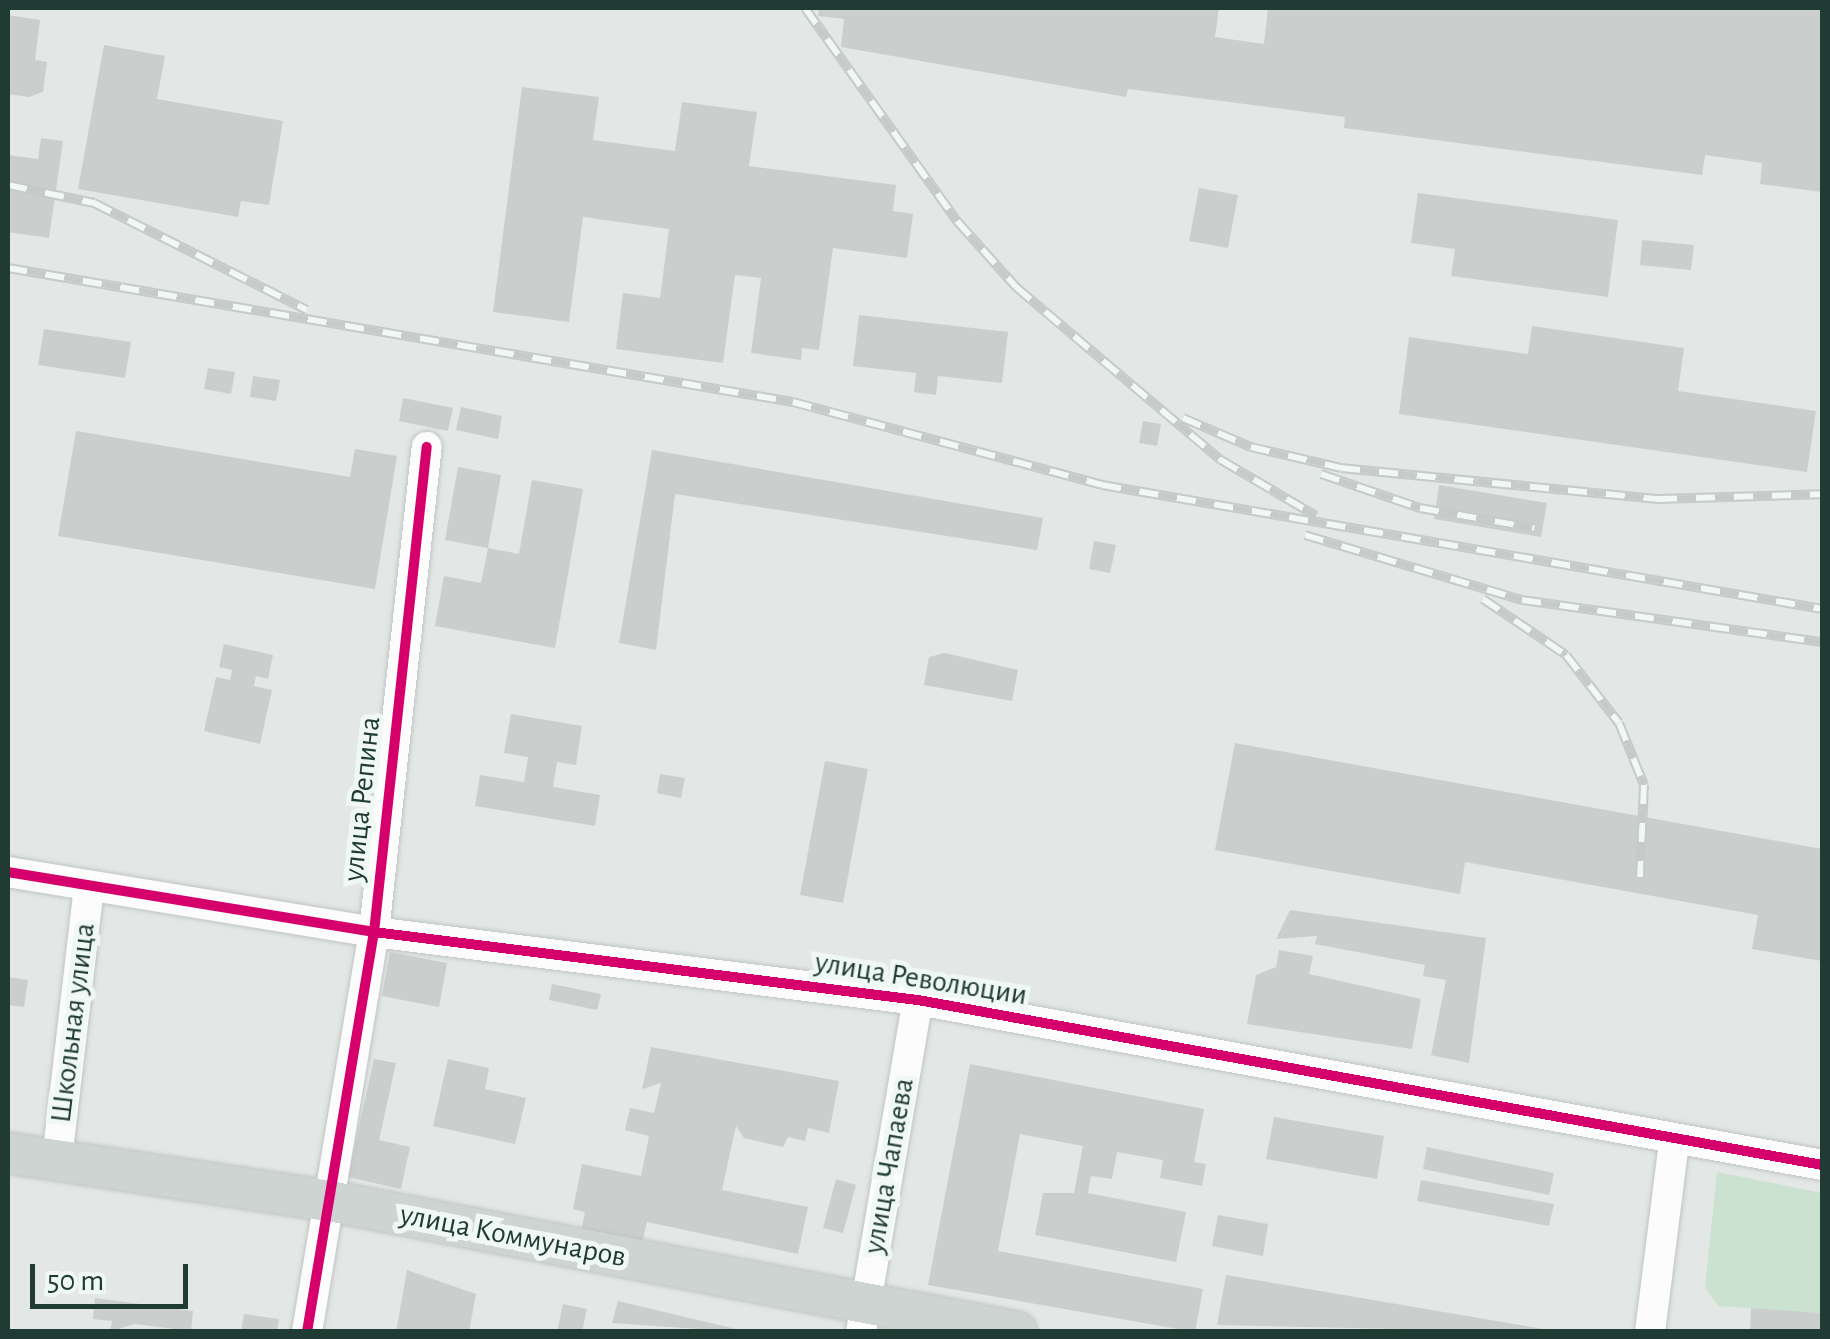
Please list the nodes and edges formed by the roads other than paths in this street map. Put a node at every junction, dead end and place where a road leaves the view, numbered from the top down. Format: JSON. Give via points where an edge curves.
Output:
{"nodes":[{"id":1,"x":426,"y":447,"type":"dead end"},
{"id":2,"x":8,"y":872,"type":"edge"},
{"id":3,"x":89,"y":887,"type":"junction"},
{"id":4,"x":374,"y":932,"type":"junction"},
{"id":5,"x":918,"y":1000,"type":"junction"},
{"id":6,"x":1674,"y":1143,"type":"junction"},
{"id":7,"x":8,"y":1152,"type":"edge"},
{"id":8,"x":57,"y":1158,"type":"junction"},
{"id":9,"x":1822,"y":1165,"type":"edge"},
{"id":10,"x":324,"y":1200,"type":"junction"},
{"id":11,"x":863,"y":1318,"type":"edge"},
{"id":12,"x":306,"y":1332,"type":"edge"},
{"id":13,"x":1017,"y":1332,"type":"edge"},
{"id":14,"x":1650,"y":1332,"type":"edge"}],
"edges":[{"from":1,"to":4,"type":"street","name":"улица Репина"},
{"from":2,"to":3,"type":"street","name":"улица Революции"},
{"from":3,"to":4,"type":"street","name":"улица Революции"},
{"from":3,"to":8,"type":"street","name":"Школьная улица"},
{"from":4,"to":5,"type":"street","name":"улица Революции"},
{"from":4,"to":10,"type":"street","name":"улица Репина"},
{"from":5,"to":6,"type":"street","name":"улица Революции"},
{"from":5,"to":11,"type":"street","name":"улица Чапаева"},
{"from":6,"to":9,"type":"street","name":"улица Революции"},
{"from":6,"to":14,"type":"street"},
{"from":7,"to":8,"type":"main road","name":"улица Коммунаров"},
{"from":8,"to":10,"type":"main road","name":"улица Коммунаров"},
{"from":10,"to":11,"type":"main road","name":"улица Коммунаров"},
{"from":10,"to":12,"type":"street","name":"улица Репина"},
{"from":11,"to":13,"type":"main road","name":"улица Коммунаров"}]}
